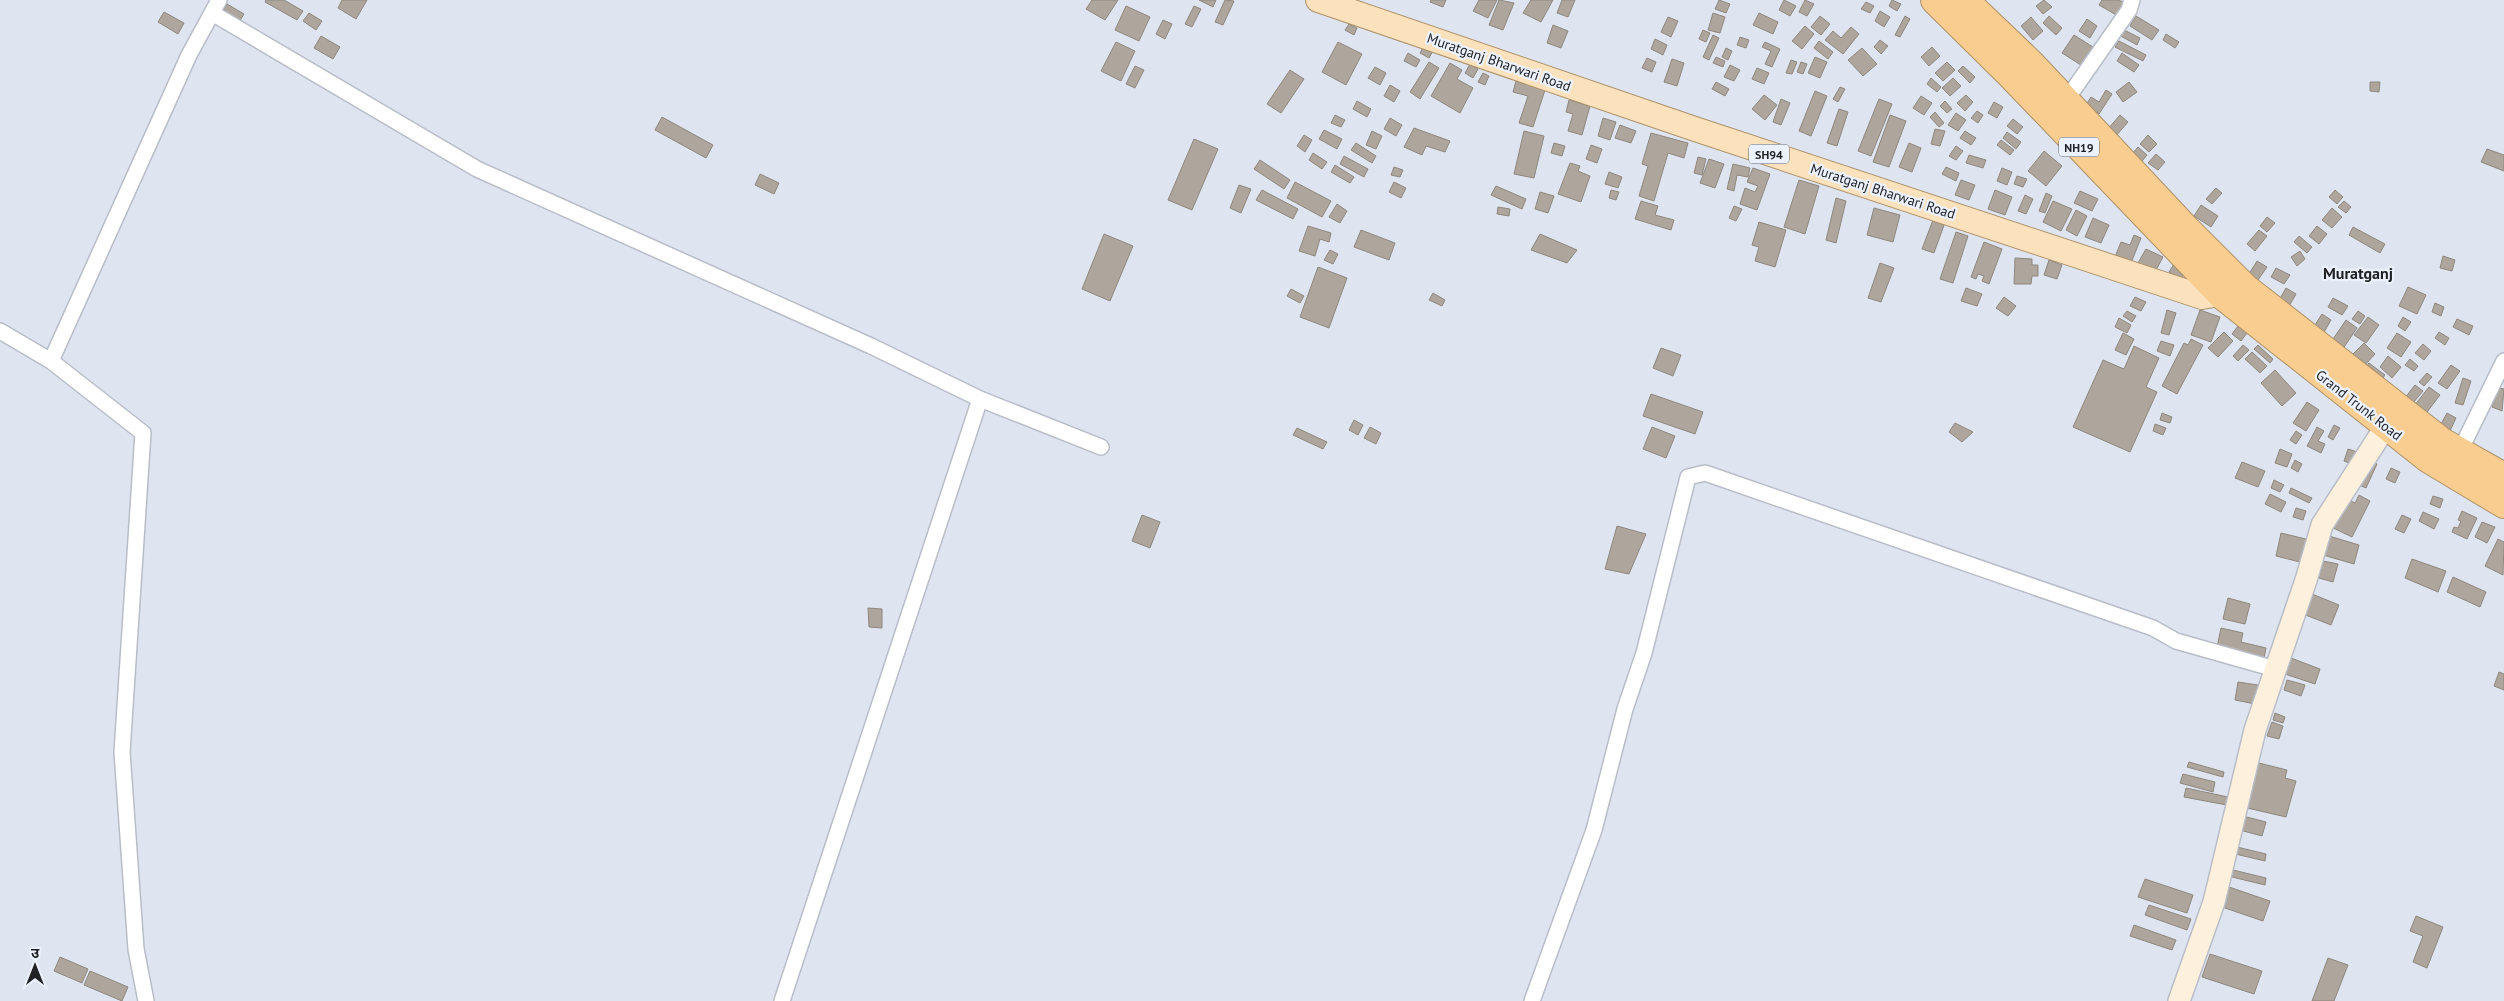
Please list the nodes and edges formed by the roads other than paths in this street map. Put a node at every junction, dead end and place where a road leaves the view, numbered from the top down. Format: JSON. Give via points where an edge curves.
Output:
{"nodes":[{"id":1,"x":1318,"y":0,"type":"edge"},
{"id":2,"x":1935,"y":0,"type":"edge"},
{"id":3,"x":1964,"y":0,"type":"edge"},
{"id":4,"x":2132,"y":0,"type":"edge"},
{"id":5,"x":215,"y":6,"type":"edge"},
{"id":6,"x":2059,"y":110,"type":"junction"},
{"id":7,"x":2234,"y":287,"type":"junction"},
{"id":8,"x":0,"y":331,"type":"edge"},
{"id":9,"x":51,"y":361,"type":"junction"},
{"id":10,"x":2504,"y":361,"type":"edge"},
{"id":11,"x":980,"y":399,"type":"junction"},
{"id":12,"x":2392,"y":416,"type":"junction"},
{"id":13,"x":1102,"y":447,"type":"dead end"},
{"id":14,"x":2455,"y":462,"type":"junction"},
{"id":15,"x":2504,"y":477,"type":"edge"},
{"id":16,"x":2504,"y":504,"type":"edge"},
{"id":17,"x":2275,"y":670,"type":"junction"},
{"id":18,"x":146,"y":1001,"type":"edge"},
{"id":19,"x":782,"y":1001,"type":"edge"},
{"id":20,"x":1532,"y":1001,"type":"edge"},
{"id":21,"x":2179,"y":1001,"type":"edge"}],
"edges":[{"from":1,"to":7,"type":"main road","name":"Muratganj Bharwari Road","number":"SH94","via":[[2202,297]]},
{"from":2,"to":6,"type":"highway","number":"NH19"},
{"from":3,"to":6,"type":"highway","number":"NH19"},
{"from":4,"to":6,"type":"street","via":[[2129,10]]},
{"from":5,"to":9,"type":"street","via":[[189,55]]},
{"from":5,"to":11,"type":"street","via":[[477,169],[871,346]]},
{"from":6,"to":7,"type":"highway","number":"NH19"},
{"from":7,"to":12,"type":"highway","name":"Grand Trunk Road","number":"NH19"},
{"from":8,"to":9,"type":"street"},
{"from":9,"to":18,"type":"street","via":[[143,433],[122,752],[136,949]]},
{"from":10,"to":14,"type":"street"},
{"from":11,"to":13,"type":"street"},
{"from":11,"to":19,"type":"street"},
{"from":12,"to":14,"type":"highway","name":"Grand Trunk Road","number":"NH19","via":[[2429,460]]},
{"from":12,"to":17,"type":"street","via":[[2322,525]]},
{"from":14,"to":15,"type":"highway","name":"Grand Trunk Road","number":"NH19"},
{"from":14,"to":16,"type":"highway","name":"Grand Trunk Road","number":"NH19"},
{"from":17,"to":20,"type":"street","via":[[2176,642],[2153,628],[1705,473],[1688,477],[1644,653],[1625,709],[1594,830]]},
{"from":17,"to":21,"type":"street","via":[[2255,730],[2214,902]]}]}
